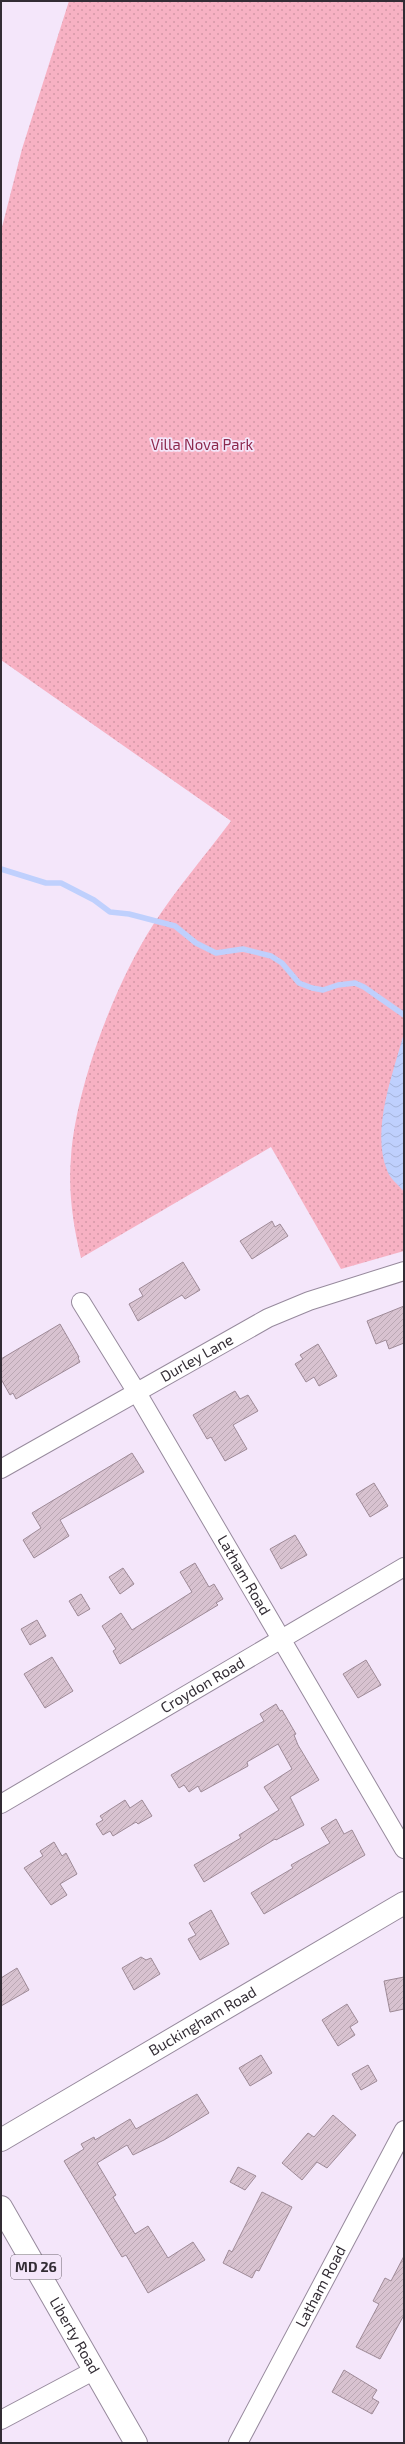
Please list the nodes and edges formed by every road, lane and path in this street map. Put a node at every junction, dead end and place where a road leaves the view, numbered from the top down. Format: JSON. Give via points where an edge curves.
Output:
{"nodes":[{"id":1,"x":404,"y":1271,"type":"edge"},
{"id":2,"x":81,"y":1302,"type":"dead end"},
{"id":3,"x":136,"y":1391,"type":"junction"},
{"id":4,"x":1,"y":1469,"type":"edge"},
{"id":5,"x":404,"y":1567,"type":"edge"},
{"id":6,"x":280,"y":1638,"type":"junction"},
{"id":7,"x":1,"y":1804,"type":"edge"},
{"id":8,"x":404,"y":1849,"type":"edge"},
{"id":9,"x":404,"y":1903,"type":"edge"},
{"id":10,"x":404,"y":2130,"type":"edge"},
{"id":11,"x":1,"y":2140,"type":"edge"},
{"id":12,"x":1,"y":2207,"type":"edge"},
{"id":13,"x":95,"y":2370,"type":"junction"},
{"id":14,"x":1,"y":2420,"type":"edge"},
{"id":15,"x":136,"y":2443,"type":"edge"},
{"id":16,"x":238,"y":2443,"type":"edge"}],
"edges":[{"from":1,"to":3,"type":"street","name":"Durley Lane","via":[[309,1301],[268,1318]]},
{"from":2,"to":3,"type":"street","name":"Latham Road"},
{"from":3,"to":4,"type":"street","name":"Durley Lane"},
{"from":3,"to":6,"type":"street","name":"Latham Road"},
{"from":5,"to":6,"type":"street","name":"Croydon Road"},
{"from":6,"to":7,"type":"street","name":"Croydon Road"},
{"from":6,"to":8,"type":"street","name":"Latham Road"},
{"from":9,"to":11,"type":"street","name":"Buckingham Road"},
{"from":10,"to":16,"type":"street","name":"Latham Road"},
{"from":12,"to":13,"type":"street","name":"Liberty Road","number":"MD 26"},
{"from":13,"to":14,"type":"street"},
{"from":13,"to":15,"type":"street","name":"Liberty Road","number":"MD 26"}]}
